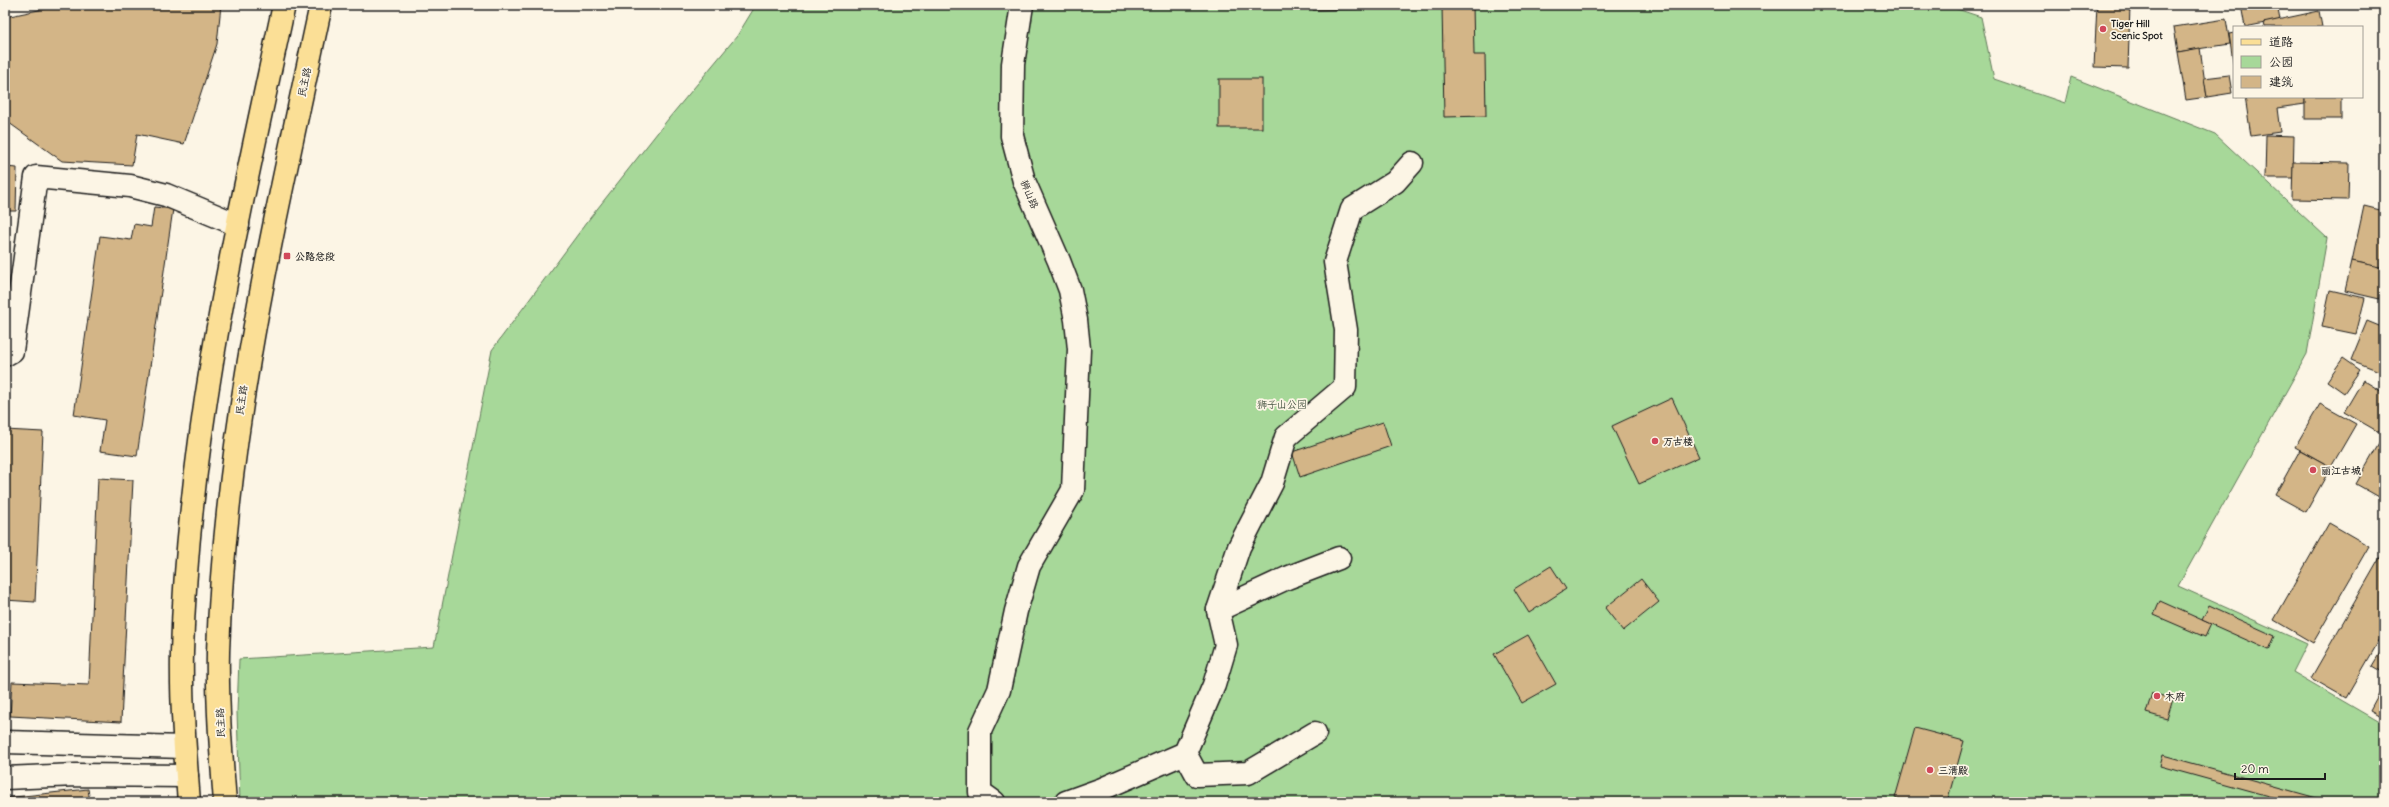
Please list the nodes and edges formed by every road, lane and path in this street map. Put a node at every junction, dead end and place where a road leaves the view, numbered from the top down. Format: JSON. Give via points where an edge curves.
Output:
{"nodes":[{"id":1,"x":284,"y":5,"type":"edge"},
{"id":2,"x":321,"y":5,"type":"edge"},
{"id":3,"x":1022,"y":5,"type":"edge"},
{"id":4,"x":1412,"y":163,"type":"dead end"},
{"id":5,"x":238,"y":225,"type":"junction"},
{"id":6,"x":5,"y":355,"type":"edge"},
{"id":7,"x":1339,"y":558,"type":"dead end"},
{"id":8,"x":1218,"y":610,"type":"junction"},
{"id":9,"x":1314,"y":733,"type":"dead end"},
{"id":10,"x":5,"y":742,"type":"edge"},
{"id":11,"x":184,"y":747,"type":"junction"},
{"id":12,"x":1185,"y":753,"type":"junction"},
{"id":13,"x":187,"y":776,"type":"junction"},
{"id":14,"x":5,"y":778,"type":"edge"},
{"id":15,"x":188,"y":802,"type":"edge"},
{"id":16,"x":224,"y":802,"type":"edge"},
{"id":17,"x":994,"y":802,"type":"edge"},
{"id":18,"x":1066,"y":802,"type":"edge"}],
"edges":[{"from":1,"to":5,"type":"main road"},
{"from":2,"to":16,"type":"main road","name":"民主路","via":[[260,294],[244,379],[232,465],[223,559],[218,654]]},
{"from":3,"to":17,"type":"lane","name":"狮山路","via":[[1013,64],[1012,136],[1024,181],[1070,290],[1079,349],[1078,379],[1073,490],[1029,566],[998,690],[980,731],[980,792]]},
{"from":4,"to":8,"type":"lane","via":[[1395,182],[1352,209],[1335,262],[1346,330],[1345,387],[1286,437],[1272,483],[1239,548]]},
{"from":5,"to":6,"type":"lane","via":[[166,195],[130,186],[36,177],[12,352]]},
{"from":5,"to":11,"type":"main road","via":[[209,373],[196,460],[182,646]]},
{"from":7,"to":8,"type":"lane","via":[[1287,578]]},
{"from":8,"to":12,"type":"lane","via":[[1226,646],[1214,685]]},
{"from":9,"to":12,"type":"lane","via":[[1248,772],[1197,775]]},
{"from":10,"to":11,"type":"lane"},
{"from":11,"to":13,"type":"main road"},
{"from":12,"to":18,"type":"lane"},
{"from":13,"to":14,"type":"lane","via":[[76,775]]},
{"from":13,"to":15,"type":"main road"}]}
